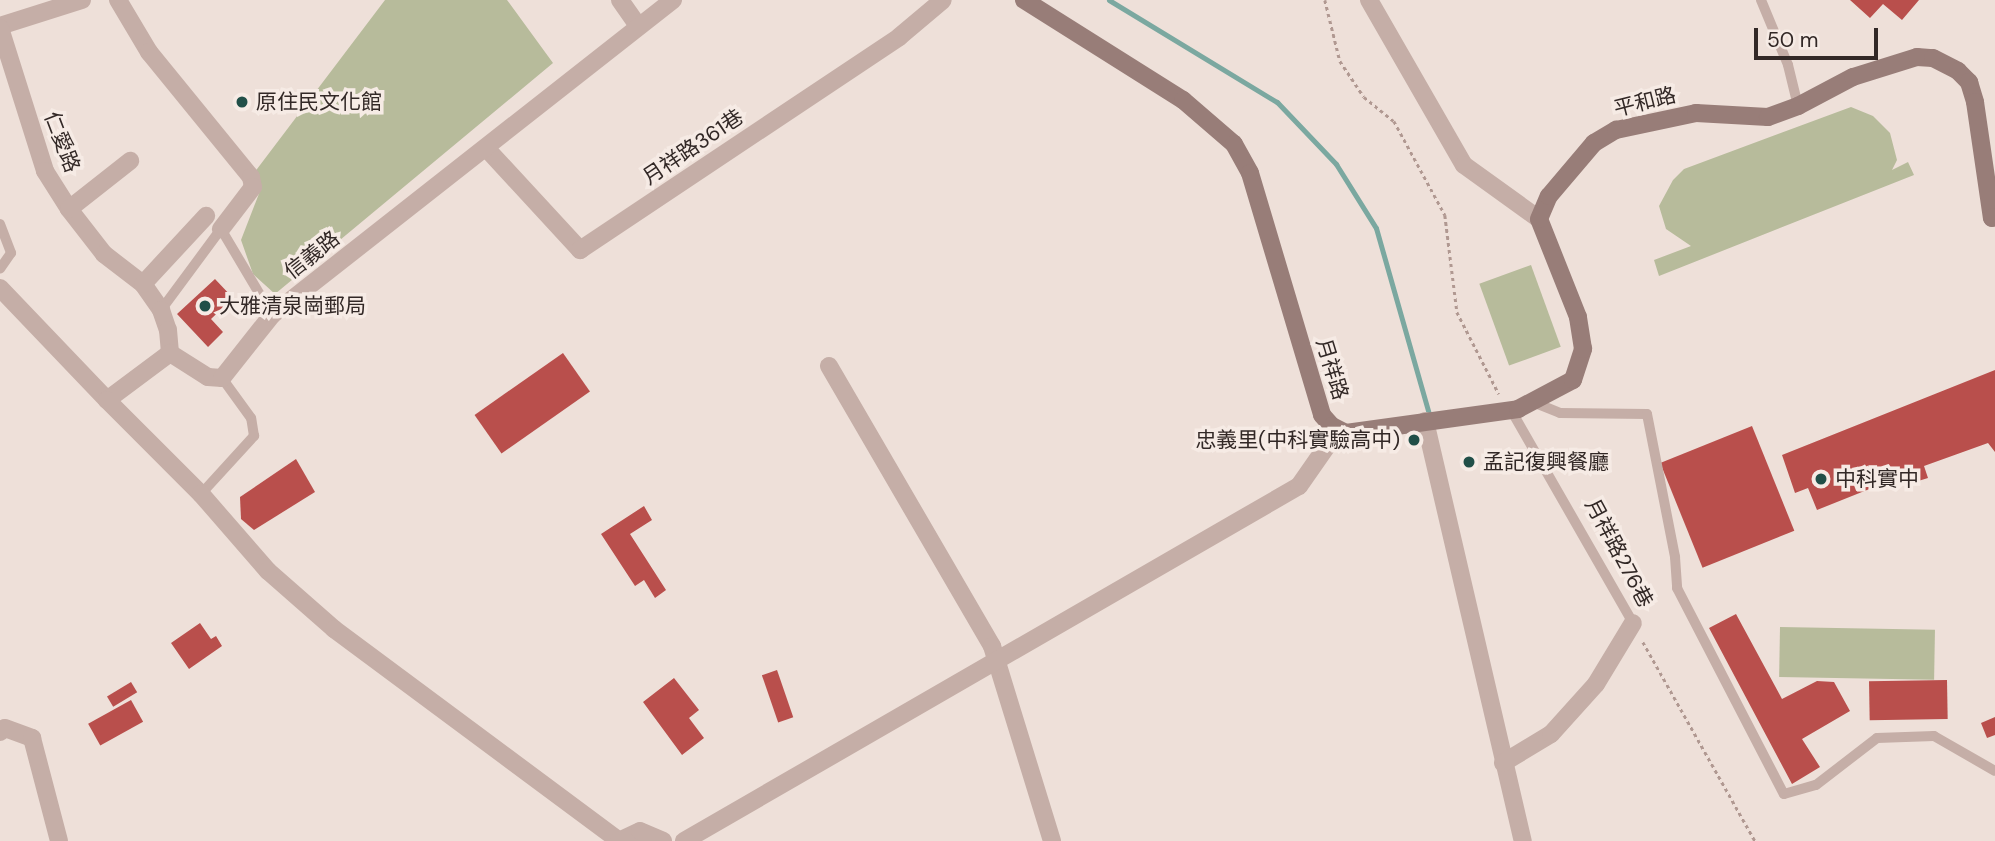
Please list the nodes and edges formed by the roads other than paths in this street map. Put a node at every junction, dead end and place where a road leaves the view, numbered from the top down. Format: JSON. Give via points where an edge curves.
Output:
{"nodes":[{"id":1,"x":82,"y":0,"type":"edge"},
{"id":2,"x":118,"y":0,"type":"edge"},
{"id":3,"x":620,"y":0,"type":"edge"},
{"id":4,"x":673,"y":0,"type":"edge"},
{"id":5,"x":943,"y":0,"type":"edge"},
{"id":6,"x":1024,"y":0,"type":"edge"},
{"id":7,"x":1369,"y":0,"type":"edge"},
{"id":8,"x":1761,"y":0,"type":"edge"},
{"id":9,"x":638,"y":26,"type":"junction"},
{"id":10,"x":0,"y":27,"type":"edge"},
{"id":11,"x":1798,"y":106,"type":"junction"},
{"id":12,"x":486,"y":148,"type":"junction"},
{"id":13,"x":130,"y":161,"type":"dead end"},
{"id":14,"x":69,"y":209,"type":"junction"},
{"id":15,"x":206,"y":216,"type":"dead end"},
{"id":16,"x":1995,"y":216,"type":"edge"},
{"id":17,"x":1539,"y":219,"type":"junction"},
{"id":18,"x":0,"y":224,"type":"edge"},
{"id":19,"x":221,"y":229,"type":"junction"},
{"id":20,"x":0,"y":269,"type":"edge"},
{"id":21,"x":143,"y":284,"type":"junction"},
{"id":22,"x":0,"y":288,"type":"edge"},
{"id":23,"x":161,"y":310,"type":"junction"},
{"id":24,"x":272,"y":315,"type":"junction"},
{"id":25,"x":170,"y":353,"type":"junction"},
{"id":26,"x":829,"y":366,"type":"dead end"},
{"id":27,"x":222,"y":378,"type":"junction"},
{"id":28,"x":107,"y":400,"type":"junction"},
{"id":29,"x":1533,"y":402,"type":"junction"},
{"id":30,"x":1511,"y":410,"type":"junction"},
{"id":31,"x":1430,"y":421,"type":"junction"},
{"id":32,"x":1338,"y":430,"type":"junction"},
{"id":33,"x":201,"y":494,"type":"junction"},
{"id":34,"x":1633,"y":623,"type":"joint"},
{"id":35,"x":996,"y":660,"type":"junction"},
{"id":36,"x":0,"y":732,"type":"edge"},
{"id":37,"x":1507,"y":760,"type":"junction"},
{"id":38,"x":1995,"y":771,"type":"edge"},
{"id":39,"x":59,"y":841,"type":"edge"},
{"id":40,"x":619,"y":841,"type":"edge"},
{"id":41,"x":663,"y":841,"type":"edge"},
{"id":42,"x":684,"y":841,"type":"edge"},
{"id":43,"x":1052,"y":841,"type":"edge"},
{"id":44,"x":1523,"y":841,"type":"edge"}],
"edges":[{"from":1,"to":10,"type":"street","name":"仁愛路"},
{"from":2,"to":19,"type":"street","via":[[149,52],[251,177],[253,187]]},
{"from":3,"to":9,"type":"street"},
{"from":4,"to":9,"type":"street","name":"信義路"},
{"from":5,"to":12,"type":"street","name":"月祥路361巷","via":[[899,37],[580,250]]},
{"from":6,"to":32,"type":"street","name":"月祥路","via":[[1183,100],[1234,144],[1250,173],[1322,415]]},
{"from":7,"to":17,"type":"street","via":[[1464,165]]},
{"from":8,"to":11,"type":"lane","via":[[1788,65]]},
{"from":9,"to":12,"type":"street","name":"信義路"},
{"from":10,"to":14,"type":"street","name":"仁愛路","via":[[45,171]]},
{"from":11,"to":16,"type":"street","name":"平和路","via":[[1853,77],[1917,57],[1945,62],[1969,82],[1992,218]]},
{"from":11,"to":17,"type":"street","name":"平和路","via":[[1768,117],[1696,113],[1616,130],[1594,143],[1549,196]]},
{"from":12,"to":24,"type":"street","name":"信義路"},
{"from":13,"to":14,"type":"street"},
{"from":14,"to":21,"type":"street","name":"仁愛路","via":[[104,254]]},
{"from":15,"to":21,"type":"street"},
{"from":17,"to":29,"type":"street","via":[[1578,317],[1583,349],[1573,380]]},
{"from":18,"to":20,"type":"lane","via":[[11,253]]},
{"from":19,"to":23,"type":"lane"},
{"from":19,"to":24,"type":"lane"},
{"from":21,"to":23,"type":"street","name":"仁愛路"},
{"from":22,"to":28,"type":"street"},
{"from":23,"to":25,"type":"street","name":"仁愛路"},
{"from":24,"to":27,"type":"street","name":"信義路"},
{"from":25,"to":27,"type":"street","via":[[208,377]]},
{"from":25,"to":28,"type":"street"},
{"from":26,"to":35,"type":"street"},
{"from":27,"to":33,"type":"lane","via":[[251,418],[254,436]]},
{"from":28,"to":33,"type":"street"},
{"from":29,"to":30,"type":"street"},
{"from":29,"to":38,"type":"lane","via":[[1560,413],[1647,414],[1675,557],[1676,588],[1784,793],[1816,785],[1877,738],[1934,736]]},
{"from":30,"to":31,"type":"street"},
{"from":30,"to":34,"type":"lane","name":"月祥路276巷"},
{"from":31,"to":32,"type":"street","name":"月祥路","via":[[1353,434]]},
{"from":31,"to":37,"type":"street"},
{"from":32,"to":35,"type":"street","via":[[1299,486]]},
{"from":33,"to":40,"type":"street","via":[[268,572],[334,629]]},
{"from":34,"to":37,"type":"street","name":"月祥路276巷","via":[[1596,684],[1551,734]]},
{"from":35,"to":42,"type":"street"},
{"from":35,"to":43,"type":"street"},
{"from":36,"to":39,"type":"street","via":[[5,728],[32,738]]},
{"from":37,"to":44,"type":"street"},
{"from":40,"to":41,"type":"street","via":[[640,831]]}]}
